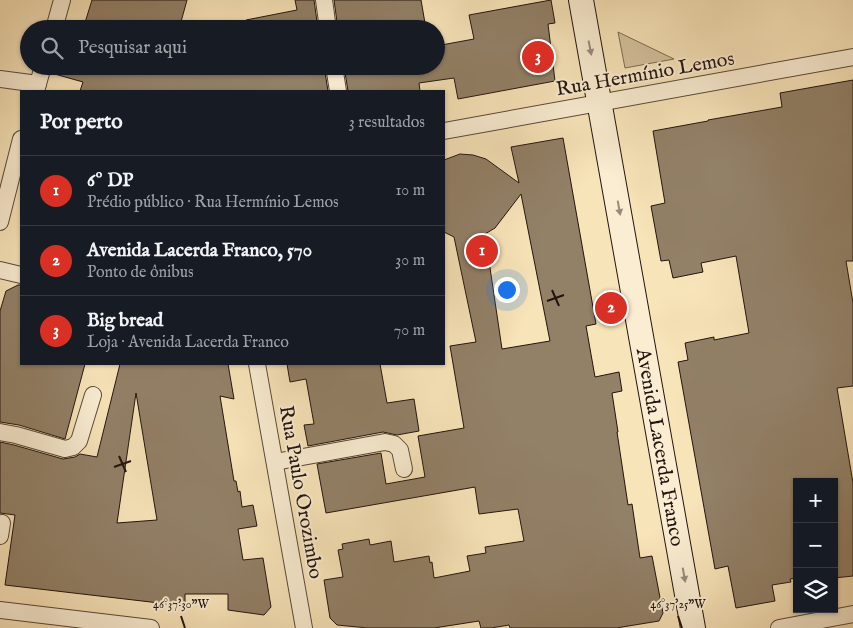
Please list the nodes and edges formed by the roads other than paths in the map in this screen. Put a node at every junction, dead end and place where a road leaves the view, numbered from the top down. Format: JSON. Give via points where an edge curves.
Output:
{"nodes":[{"id":1,"x":62,"y":0,"type":"edge"},
{"id":2,"x":324,"y":0,"type":"edge"},
{"id":3,"x":581,"y":0,"type":"edge"},
{"id":4,"x":56,"y":20,"type":"edge"},
{"id":5,"x":327,"y":20,"type":"edge"},
{"id":6,"x":853,"y":57,"type":"edge"},
{"id":7,"x":41,"y":75,"type":"edge"},
{"id":8,"x":335,"y":75,"type":"edge"},
{"id":9,"x":0,"y":78,"type":"edge"},
{"id":10,"x":37,"y":88,"type":"edge"},
{"id":11,"x":338,"y":90,"type":"edge"},
{"id":12,"x":600,"y":103,"type":"junction"},
{"id":13,"x":445,"y":130,"type":"edge"},
{"id":14,"x":20,"y":143,"type":"edge"},
{"id":15,"x":0,"y":222,"type":"edge"},
{"id":16,"x":0,"y":270,"type":"edge"},
{"id":17,"x":20,"y":275,"type":"edge"},
{"id":18,"x":257,"y":365,"type":"edge"},
{"id":19,"x":93,"y":395,"type":"dead end"},
{"id":20,"x":0,"y":432,"type":"edge"},
{"id":21,"x":275,"y":462,"type":"junction"},
{"id":22,"x":404,"y":469,"type":"dead end"},
{"id":23,"x":0,"y":610,"type":"edge"},
{"id":24,"x":853,"y":614,"type":"edge"},
{"id":25,"x":151,"y":628,"type":"edge"},
{"id":26,"x":304,"y":628,"type":"edge"},
{"id":27,"x":693,"y":628,"type":"edge"},
{"id":28,"x":779,"y":628,"type":"edge"}],
"edges":[{"from":1,"to":4,"type":"street"},
{"from":2,"to":5,"type":"street"},
{"from":3,"to":12,"type":"street","name":"Avenida Lacerda Franco","one_way":true},
{"from":6,"to":12,"type":"street","name":"Rua Hermínio Lemos"},
{"from":7,"to":10,"type":"street"},
{"from":8,"to":11,"type":"street"},
{"from":9,"to":10,"type":"street"},
{"from":12,"to":13,"type":"street","name":"Rua Hermínio Lemos"},
{"from":12,"to":27,"type":"street","name":"Avenida Lacerda Franco","one_way":true},
{"from":14,"to":15,"type":"street"},
{"from":16,"to":17,"type":"street"},
{"from":18,"to":21,"type":"street","name":"Rua Paulo Orozimbo"},
{"from":19,"to":20,"type":"street","via":[[79,441],[73,447],[65,449]]},
{"from":21,"to":22,"type":"street","via":[[385,442],[400,450]]},
{"from":21,"to":26,"type":"street","name":"Rua Paulo Orozimbo"},
{"from":23,"to":25,"type":"street"},
{"from":24,"to":28,"type":"street"}]}
